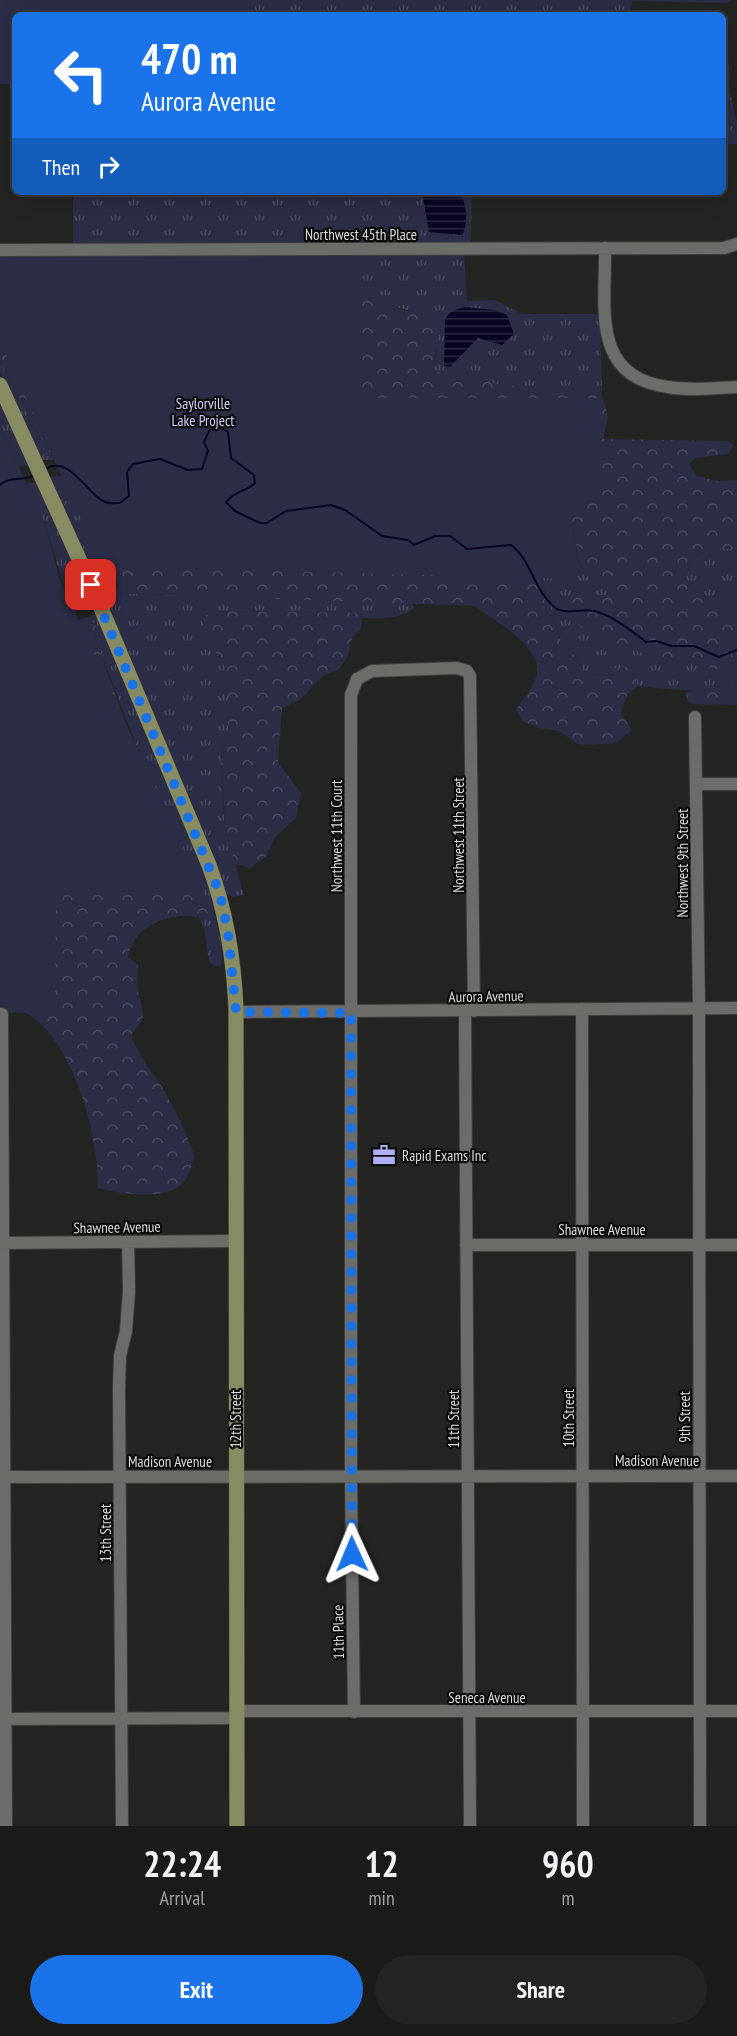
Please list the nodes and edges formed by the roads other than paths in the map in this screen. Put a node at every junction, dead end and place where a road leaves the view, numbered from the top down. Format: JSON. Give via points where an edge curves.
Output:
{"nodes":[{"id":1,"x":737,"y":244,"type":"edge"},
{"id":2,"x":605,"y":248,"type":"junction"},
{"id":3,"x":0,"y":250,"type":"edge"},
{"id":4,"x":0,"y":385,"type":"edge"},
{"id":5,"x":737,"y":387,"type":"edge"},
{"id":6,"x":372,"y":671,"type":"joint"},
{"id":7,"x":695,"y":717,"type":"dead end"},
{"id":8,"x":697,"y":784,"type":"junction"},
{"id":9,"x":737,"y":784,"type":"edge"},
{"id":10,"x":699,"y":1008,"type":"junction"},
{"id":11,"x":737,"y":1008,"type":"edge"},
{"id":12,"x":582,"y":1009,"type":"junction"},
{"id":13,"x":469,"y":1011,"type":"junction"},
{"id":14,"x":236,"y":1012,"type":"junction"},
{"id":15,"x":351,"y":1013,"type":"junction"},
{"id":16,"x":2,"y":1014,"type":"dead end"},
{"id":17,"x":235,"y":1240,"type":"junction"},
{"id":18,"x":128,"y":1242,"type":"junction"},
{"id":19,"x":2,"y":1243,"type":"edge"},
{"id":20,"x":583,"y":1244,"type":"junction"},
{"id":21,"x":699,"y":1244,"type":"junction"},
{"id":22,"x":466,"y":1245,"type":"junction"},
{"id":23,"x":737,"y":1245,"type":"edge"},
{"id":24,"x":468,"y":1475,"type":"junction"},
{"id":25,"x":582,"y":1475,"type":"junction"},
{"id":26,"x":699,"y":1475,"type":"junction"},
{"id":27,"x":120,"y":1476,"type":"junction"},
{"id":28,"x":235,"y":1476,"type":"junction"},
{"id":29,"x":351,"y":1476,"type":"junction"},
{"id":30,"x":737,"y":1476,"type":"edge"},
{"id":31,"x":2,"y":1477,"type":"edge"},
{"id":32,"x":583,"y":1711,"type":"junction"},
{"id":33,"x":700,"y":1711,"type":"junction"},
{"id":34,"x":737,"y":1711,"type":"edge"},
{"id":35,"x":354,"y":1712,"type":"junction"},
{"id":36,"x":470,"y":1712,"type":"junction"},
{"id":37,"x":237,"y":1715,"type":"junction"},
{"id":38,"x":122,"y":1718,"type":"junction"},
{"id":39,"x":3,"y":1719,"type":"edge"},
{"id":40,"x":6,"y":1826,"type":"edge"},
{"id":41,"x":122,"y":1826,"type":"edge"},
{"id":42,"x":237,"y":1826,"type":"edge"},
{"id":43,"x":470,"y":1826,"type":"edge"},
{"id":44,"x":583,"y":1826,"type":"edge"},
{"id":45,"x":700,"y":1826,"type":"edge"}],
"edges":[{"from":1,"to":2,"type":"street","name":"Northwest 45th Place","via":[[722,248]]},
{"from":2,"to":3,"type":"street","name":"Northwest 45th Place"},
{"from":2,"to":5,"type":"street","via":[[608,343],[618,363],[652,384],[670,388]]},
{"from":4,"to":14,"type":"main road","name":"12th Street","via":[[100,606],[218,889],[228,933]]},
{"from":6,"to":13,"type":"street","name":"Northwest 11th Street","via":[[457,668],[467,671],[472,681]]},
{"from":6,"to":15,"type":"street","name":"Northwest 11th Court","via":[[357,679],[351,695]]},
{"from":7,"to":8,"type":"street","name":"Northwest 9th Street"},
{"from":8,"to":9,"type":"street"},
{"from":8,"to":10,"type":"street","name":"Northwest 9th Street"},
{"from":10,"to":11,"type":"street","name":"Aurora Avenue"},
{"from":10,"to":12,"type":"street","name":"Aurora Avenue"},
{"from":10,"to":21,"type":"street","name":"9th Street"},
{"from":12,"to":13,"type":"street","name":"Aurora Avenue"},
{"from":12,"to":20,"type":"street","name":"10th Street"},
{"from":13,"to":15,"type":"street","name":"Aurora Avenue"},
{"from":13,"to":22,"type":"street","name":"11th Street"},
{"from":14,"to":15,"type":"street","name":"Aurora Avenue"},
{"from":14,"to":17,"type":"main road","name":"12th Street"},
{"from":15,"to":29,"type":"street","name":"11th Place"},
{"from":16,"to":19,"type":"street"},
{"from":17,"to":18,"type":"street","name":"Shawnee Avenue"},
{"from":17,"to":28,"type":"main road","name":"12th Street"},
{"from":18,"to":19,"type":"street","name":"Shawnee Avenue"},
{"from":18,"to":27,"type":"street","name":"13th Street","via":[[126,1331],[120,1356]]},
{"from":19,"to":31,"type":"street"},
{"from":20,"to":21,"type":"street","name":"Shawnee Avenue"},
{"from":20,"to":22,"type":"street","name":"Shawnee Avenue"},
{"from":20,"to":25,"type":"street","name":"10th Street"},
{"from":21,"to":23,"type":"street","name":"Shawnee Avenue"},
{"from":21,"to":26,"type":"street","name":"9th Street"},
{"from":22,"to":24,"type":"street","name":"11th Street"},
{"from":24,"to":25,"type":"street","name":"Madison Avenue"},
{"from":24,"to":29,"type":"street","name":"Madison Avenue"},
{"from":24,"to":36,"type":"street","name":"11th Street"},
{"from":25,"to":26,"type":"street","name":"Madison Avenue"},
{"from":25,"to":32,"type":"street","name":"10th Street"},
{"from":26,"to":30,"type":"street","name":"Madison Avenue"},
{"from":26,"to":33,"type":"street","name":"9th Street"},
{"from":27,"to":28,"type":"street","name":"Madison Avenue"},
{"from":27,"to":31,"type":"street","name":"Madison Avenue"},
{"from":27,"to":38,"type":"street","name":"13th Street"},
{"from":28,"to":29,"type":"street","name":"Madison Avenue"},
{"from":28,"to":37,"type":"main road","name":"12th Street"},
{"from":29,"to":35,"type":"street","name":"11th Place"},
{"from":31,"to":39,"type":"street"},
{"from":32,"to":33,"type":"street","name":"Seneca Avenue"},
{"from":32,"to":36,"type":"street","name":"Seneca Avenue"},
{"from":32,"to":44,"type":"street","name":"10th Street"},
{"from":33,"to":34,"type":"street","name":"Seneca Avenue"},
{"from":33,"to":45,"type":"street","name":"9th Street"},
{"from":35,"to":36,"type":"street","name":"Seneca Avenue"},
{"from":35,"to":37,"type":"street","name":"Seneca Avenue"},
{"from":36,"to":43,"type":"street","name":"11th Street"},
{"from":37,"to":38,"type":"street","name":"Seneca Avenue"},
{"from":37,"to":42,"type":"main road","name":"12th Street"},
{"from":38,"to":39,"type":"street","name":"Seneca Avenue"},
{"from":38,"to":41,"type":"street","name":"13th Street"},
{"from":39,"to":40,"type":"street"}]}
